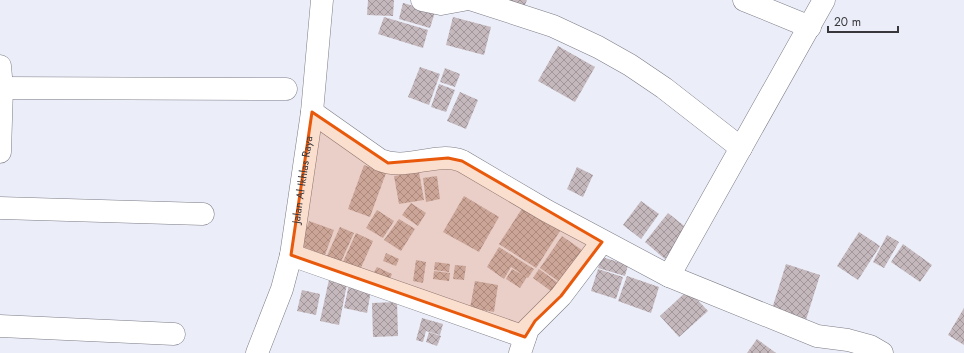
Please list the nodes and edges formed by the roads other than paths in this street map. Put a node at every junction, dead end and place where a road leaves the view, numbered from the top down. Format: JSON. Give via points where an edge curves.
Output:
{"nodes":[{"id":1,"x":322,"y":0,"type":"edge"},
{"id":2,"x":422,"y":0,"type":"edge"},
{"id":3,"x":463,"y":0,"type":"edge"},
{"id":4,"x":473,"y":0,"type":"edge"},
{"id":5,"x":744,"y":0,"type":"edge"},
{"id":6,"x":824,"y":0,"type":"edge"},
{"id":7,"x":810,"y":28,"type":"junction"},
{"id":8,"x":0,"y":66,"type":"edge"},
{"id":9,"x":1,"y":88,"type":"edge"},
{"id":10,"x":286,"y":89,"type":"dead end"},
{"id":11,"x":312,"y":112,"type":"junction"},
{"id":12,"x":741,"y":148,"type":"junction"},
{"id":13,"x":0,"y":152,"type":"edge"},
{"id":14,"x":0,"y":208,"type":"edge"},
{"id":15,"x":203,"y":214,"type":"dead end"},
{"id":16,"x":602,"y":242,"type":"junction"},
{"id":17,"x":291,"y":255,"type":"junction"},
{"id":18,"x":669,"y":276,"type":"junction"},
{"id":19,"x":0,"y":326,"type":"edge"},
{"id":20,"x":174,"y":334,"type":"dead end"},
{"id":21,"x":522,"y":345,"type":"edge"},
{"id":22,"x":849,"y":347,"type":"edge"},
{"id":23,"x":257,"y":353,"type":"edge"},
{"id":24,"x":882,"y":353,"type":"edge"}],
"edges":[{"from":1,"to":11,"type":"street","name":"Jalan Al Ikhlas Raya"},
{"from":2,"to":3,"type":"street","via":[[441,4]]},
{"from":4,"to":12,"type":"street","via":[[553,26],[598,47],[664,88]]},
{"from":5,"to":7,"type":"street"},
{"from":6,"to":7,"type":"street"},
{"from":7,"to":12,"type":"street"},
{"from":8,"to":9,"type":"street"},
{"from":9,"to":10,"type":"street"},
{"from":9,"to":13,"type":"street"},
{"from":11,"to":16,"type":"street","via":[[388,163],[448,158],[462,161]]},
{"from":11,"to":17,"type":"street","name":"Jalan Al Ikhlas Raya"},
{"from":12,"to":18,"type":"street"},
{"from":14,"to":15,"type":"street"},
{"from":16,"to":18,"type":"street"},
{"from":16,"to":21,"type":"street","via":[[562,296],[535,321]]},
{"from":17,"to":21,"type":"street"},
{"from":17,"to":23,"type":"street","name":"Jalan Al Ikhlas Raya","via":[[282,289]]},
{"from":18,"to":22,"type":"street"},
{"from":19,"to":20,"type":"street"},
{"from":22,"to":24,"type":"street","via":[[870,346]]}]}
